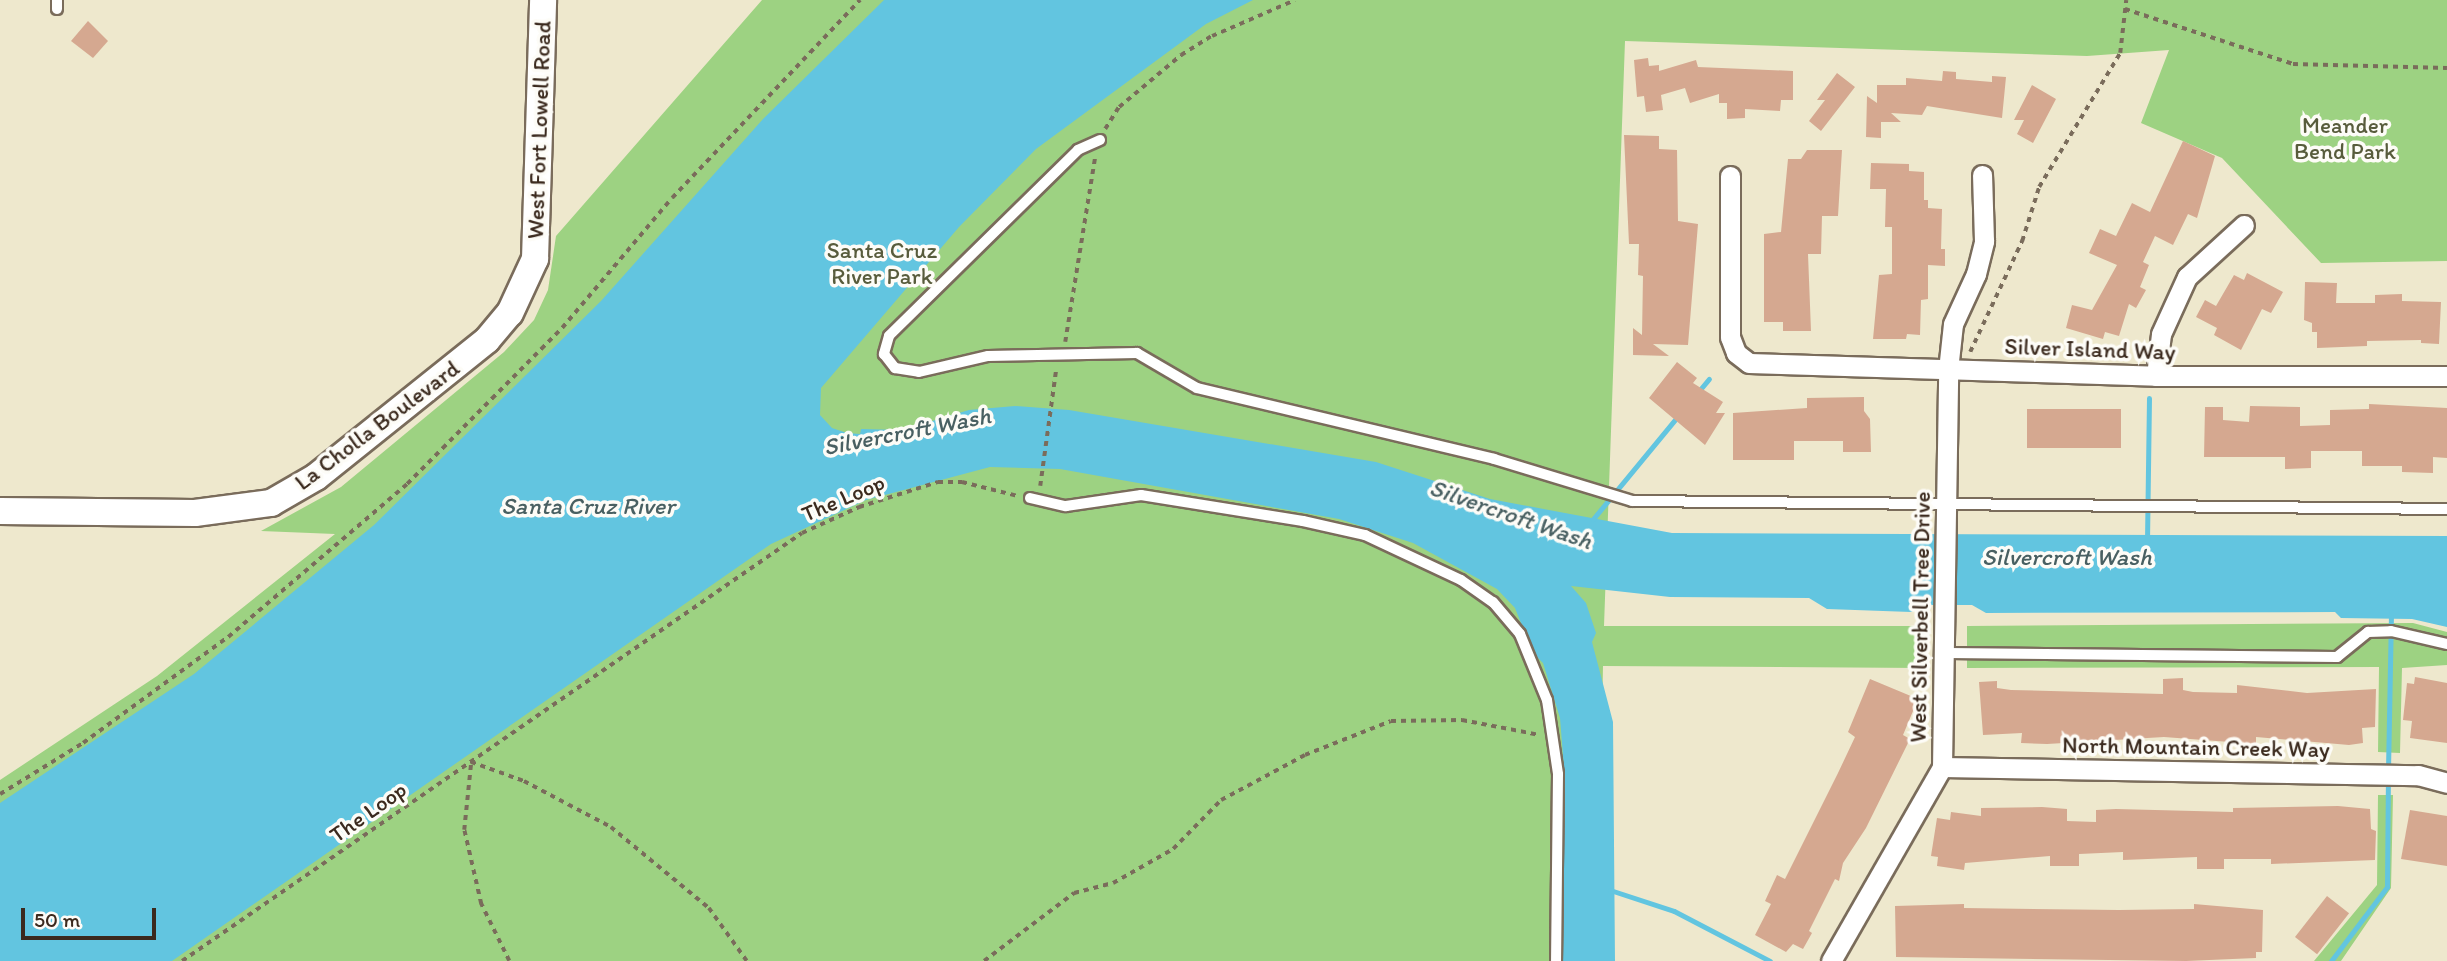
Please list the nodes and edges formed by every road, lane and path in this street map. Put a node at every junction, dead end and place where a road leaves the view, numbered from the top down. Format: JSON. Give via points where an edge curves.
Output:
{"nodes":[{"id":1,"x":543,"y":0,"type":"edge"},
{"id":2,"x":860,"y":0,"type":"edge"},
{"id":3,"x":1296,"y":0,"type":"edge"},
{"id":4,"x":2126,"y":0,"type":"edge"},
{"id":5,"x":2125,"y":9,"type":"junction"},
{"id":6,"x":2447,"y":68,"type":"edge"},
{"id":7,"x":1100,"y":140,"type":"junction"},
{"id":8,"x":1982,"y":175,"type":"dead end"},
{"id":9,"x":1730,"y":176,"type":"dead end"},
{"id":10,"x":2244,"y":225,"type":"dead end"},
{"id":11,"x":535,"y":259,"type":"joint"},
{"id":12,"x":1059,"y":358,"type":"junction"},
{"id":13,"x":1955,"y":370,"type":"junction"},
{"id":14,"x":2156,"y":376,"type":"junction"},
{"id":15,"x":2447,"y":376,"type":"edge"},
{"id":16,"x":1030,"y":498,"type":"junction"},
{"id":17,"x":1946,"y":506,"type":"junction"},
{"id":18,"x":2447,"y":509,"type":"edge"},
{"id":19,"x":0,"y":511,"type":"edge"},
{"id":20,"x":2447,"y":644,"type":"edge"},
{"id":21,"x":1948,"y":653,"type":"junction"},
{"id":22,"x":1552,"y":737,"type":"junction"},
{"id":23,"x":471,"y":761,"type":"junction"},
{"id":24,"x":1942,"y":767,"type":"junction"},
{"id":25,"x":2447,"y":783,"type":"edge"},
{"id":26,"x":0,"y":794,"type":"edge"},
{"id":27,"x":182,"y":961,"type":"edge"},
{"id":28,"x":509,"y":961,"type":"edge"},
{"id":29,"x":747,"y":961,"type":"edge"},
{"id":30,"x":984,"y":961,"type":"edge"},
{"id":31,"x":1556,"y":961,"type":"edge"},
{"id":32,"x":1831,"y":961,"type":"edge"}],
"edges":[{"from":1,"to":11,"type":"street","name":"West Fort Lowell Road"},
{"from":2,"to":26,"type":"path","via":[[672,198],[552,338],[407,484],[228,637],[83,743]]},
{"from":3,"to":7,"type":"path","via":[[1212,36],[1166,65],[1119,107]]},
{"from":4,"to":5,"type":"path"},
{"from":5,"to":6,"type":"path","via":[[2292,64]]},
{"from":5,"to":13,"type":"path","via":[[2124,40],[2114,66],[2039,187],[2022,241]]},
{"from":7,"to":12,"type":"path","via":[[1071,321]]},
{"from":7,"to":12,"type":"lane","via":[[1078,150],[909,316],[889,336],[884,354],[895,368],[919,372],[988,356]]},
{"from":8,"to":13,"type":"street","name":"West Silverbell Tree Drive","via":[[1984,241],[1976,274],[1954,324]]},
{"from":9,"to":13,"type":"street","name":"Silver Island Way","via":[[1729,318],[1736,357],[1764,367]]},
{"from":10,"to":14,"type":"street","via":[[2187,277],[2161,334]]},
{"from":11,"to":19,"type":"street","name":"La Cholla Boulevard","via":[[510,313],[488,340],[316,477],[271,503],[195,513]]},
{"from":12,"to":16,"type":"path","via":[[1041,483]]},
{"from":12,"to":17,"type":"lane","via":[[1137,353],[1197,388],[1494,459],[1632,501]]},
{"from":13,"to":14,"type":"street","name":"Silver Island Way"},
{"from":13,"to":17,"type":"street","name":"West Silverbell Tree Drive"},
{"from":14,"to":15,"type":"street","name":"Silver Island Way"},
{"from":16,"to":22,"type":"lane","via":[[1066,506],[1141,495],[1365,535],[1461,580],[1493,602],[1520,634],[1547,700]]},
{"from":16,"to":23,"type":"path","name":"The Loop","via":[[962,482],[938,482],[833,518],[754,565]]},
{"from":17,"to":18,"type":"lane"},
{"from":17,"to":21,"type":"street","name":"West Silverbell Tree Drive"},
{"from":20,"to":21,"type":"lane","via":[[2391,631],[2368,632],[2337,657]]},
{"from":21,"to":24,"type":"street","name":"West Silverbell Tree Drive"},
{"from":22,"to":30,"type":"path","via":[[1462,720],[1391,721],[1305,755],[1221,800],[1173,849],[1113,883],[1074,893]]},
{"from":22,"to":31,"type":"lane","via":[[1558,774]]},
{"from":23,"to":27,"type":"path","name":"The Loop"},
{"from":23,"to":28,"type":"path","via":[[464,830],[481,904]]},
{"from":23,"to":29,"type":"path","via":[[524,782],[611,827],[709,908]]},
{"from":24,"to":25,"type":"street","name":"North Mountain Creek Way","via":[[2418,775]]},
{"from":24,"to":32,"type":"street","name":"West Silverbell Tree Drive"}]}
